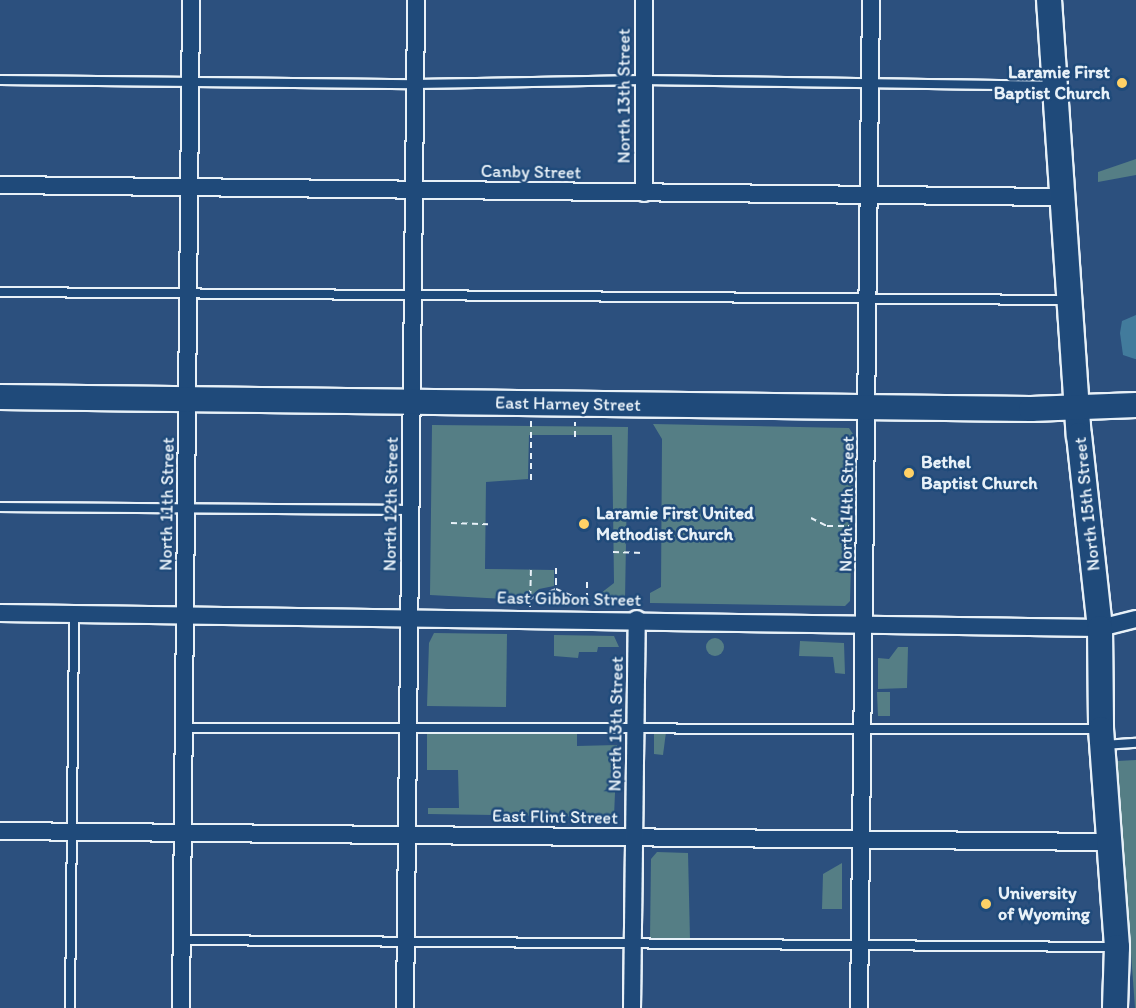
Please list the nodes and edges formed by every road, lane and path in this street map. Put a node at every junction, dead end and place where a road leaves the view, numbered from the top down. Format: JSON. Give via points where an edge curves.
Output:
{"nodes":[{"id":1,"x":191,"y":0,"type":"edge"},
{"id":2,"x":416,"y":0,"type":"edge"},
{"id":3,"x":644,"y":0,"type":"edge"},
{"id":4,"x":871,"y":0,"type":"edge"},
{"id":5,"x":1050,"y":0,"type":"edge"},
{"id":6,"x":0,"y":80,"type":"edge"},
{"id":7,"x":643,"y":80,"type":"junction"},
{"id":8,"x":190,"y":82,"type":"junction"},
{"id":9,"x":415,"y":84,"type":"junction"},
{"id":10,"x":871,"y":85,"type":"junction"},
{"id":11,"x":1055,"y":87,"type":"junction"},
{"id":12,"x":0,"y":184,"type":"edge"},
{"id":13,"x":189,"y":188,"type":"junction"},
{"id":14,"x":414,"y":190,"type":"junction"},
{"id":15,"x":644,"y":193,"type":"junction"},
{"id":16,"x":870,"y":195,"type":"junction"},
{"id":17,"x":1062,"y":197,"type":"junction"},
{"id":18,"x":0,"y":292,"type":"edge"},
{"id":19,"x":188,"y":293,"type":"junction"},
{"id":20,"x":413,"y":295,"type":"junction"},
{"id":21,"x":869,"y":299,"type":"junction"},
{"id":22,"x":1070,"y":300,"type":"junction"},
{"id":23,"x":0,"y":396,"type":"edge"},
{"id":24,"x":187,"y":399,"type":"junction"},
{"id":25,"x":412,"y":402,"type":"junction"},
{"id":26,"x":1136,"y":405,"type":"edge"},
{"id":27,"x":867,"y":407,"type":"junction"},
{"id":28,"x":1077,"y":407,"type":"junction"},
{"id":29,"x":531,"y":425,"type":"dead end"},
{"id":30,"x":531,"y":480,"type":"dead end"},
{"id":31,"x":0,"y":507,"type":"edge"},
{"id":32,"x":186,"y":509,"type":"junction"},
{"id":33,"x":411,"y":510,"type":"junction"},
{"id":34,"x":811,"y":518,"type":"dead end"},
{"id":35,"x":451,"y":523,"type":"dead end"},
{"id":36,"x":488,"y":524,"type":"dead end"},
{"id":37,"x":867,"y":525,"type":"junction"},
{"id":38,"x":613,"y":552,"type":"dead end"},
{"id":39,"x":644,"y":553,"type":"dead end"},
{"id":40,"x":531,"y":567,"type":"dead end"},
{"id":41,"x":556,"y":568,"type":"dead end"},
{"id":42,"x":588,"y":582,"type":"dead end"},
{"id":43,"x":556,"y":589,"type":"junction"},
{"id":44,"x":530,"y":599,"type":"junction"},
{"id":45,"x":0,"y":613,"type":"edge"},
{"id":46,"x":74,"y":614,"type":"junction"},
{"id":47,"x":185,"y":615,"type":"junction"},
{"id":48,"x":410,"y":617,"type":"junction"},
{"id":49,"x":530,"y":618,"type":"junction"},
{"id":50,"x":583,"y":619,"type":"junction"},
{"id":51,"x":1136,"y":619,"type":"edge"},
{"id":52,"x":637,"y":620,"type":"junction"},
{"id":53,"x":864,"y":623,"type":"junction"},
{"id":54,"x":1100,"y":628,"type":"junction"},
{"id":55,"x":184,"y":728,"type":"junction"},
{"id":56,"x":408,"y":728,"type":"junction"},
{"id":57,"x":636,"y":729,"type":"junction"},
{"id":58,"x":863,"y":729,"type":"junction"},
{"id":59,"x":1102,"y":737,"type":"junction"},
{"id":60,"x":1136,"y":743,"type":"edge"},
{"id":61,"x":0,"y":831,"type":"edge"},
{"id":62,"x":71,"y":831,"type":"junction"},
{"id":63,"x":183,"y":832,"type":"junction"},
{"id":64,"x":407,"y":835,"type":"junction"},
{"id":65,"x":634,"y":837,"type":"junction"},
{"id":66,"x":861,"y":839,"type":"junction"},
{"id":67,"x":1110,"y":842,"type":"junction"},
{"id":68,"x":182,"y":940,"type":"junction"},
{"id":69,"x":406,"y":940,"type":"junction"},
{"id":70,"x":632,"y":943,"type":"junction"},
{"id":71,"x":860,"y":947,"type":"junction"},
{"id":72,"x":1118,"y":947,"type":"junction"},
{"id":73,"x":70,"y":1008,"type":"edge"},
{"id":74,"x":181,"y":1008,"type":"edge"},
{"id":75,"x":405,"y":1008,"type":"edge"},
{"id":76,"x":632,"y":1008,"type":"edge"},
{"id":77,"x":859,"y":1008,"type":"edge"},
{"id":78,"x":1115,"y":1008,"type":"edge"}],
"edges":[{"from":1,"to":8,"type":"street","name":"North 11th Street"},
{"from":2,"to":9,"type":"street","name":"North 12th Street"},
{"from":3,"to":7,"type":"street","name":"North 13th Street"},
{"from":4,"to":10,"type":"street","name":"North 14th Street"},
{"from":5,"to":11,"type":"main road","name":"North 15th Street"},
{"from":6,"to":8,"type":"lane"},
{"from":7,"to":9,"type":"lane"},
{"from":7,"to":10,"type":"lane"},
{"from":7,"to":15,"type":"street","name":"North 13th Street"},
{"from":8,"to":9,"type":"lane"},
{"from":8,"to":13,"type":"street","name":"North 11th Street"},
{"from":9,"to":14,"type":"street","name":"North 12th Street"},
{"from":10,"to":11,"type":"lane"},
{"from":10,"to":16,"type":"street","name":"North 14th Street"},
{"from":11,"to":17,"type":"main road","name":"North 15th Street"},
{"from":12,"to":13,"type":"street","name":"Canby Street"},
{"from":13,"to":14,"type":"street","name":"Canby Street"},
{"from":13,"to":19,"type":"street","name":"North 11th Street"},
{"from":14,"to":15,"type":"street","name":"Canby Street"},
{"from":14,"to":20,"type":"street","name":"North 12th Street"},
{"from":15,"to":16,"type":"street","name":"Canby Street"},
{"from":16,"to":17,"type":"street","name":"Canby Street"},
{"from":16,"to":21,"type":"street","name":"North 14th Street"},
{"from":17,"to":22,"type":"main road","name":"North 15th Street"},
{"from":18,"to":19,"type":"lane"},
{"from":19,"to":20,"type":"lane"},
{"from":19,"to":24,"type":"street","name":"North 11th Street"},
{"from":20,"to":21,"type":"lane"},
{"from":20,"to":25,"type":"street","name":"North 12th Street"},
{"from":21,"to":22,"type":"lane"},
{"from":21,"to":27,"type":"street","name":"North 14th Street"},
{"from":22,"to":28,"type":"main road","name":"North 15th Street"},
{"from":23,"to":24,"type":"main road","name":"East Harney Street"},
{"from":24,"to":25,"type":"main road","name":"East Harney Street"},
{"from":24,"to":32,"type":"street","name":"North 11th Street"},
{"from":25,"to":27,"type":"main road","name":"East Harney Street"},
{"from":25,"to":33,"type":"street","name":"North 12th Street"},
{"from":26,"to":28,"type":"main road","name":"East Harney Street"},
{"from":27,"to":28,"type":"main road","name":"East Harney Street"},
{"from":27,"to":37,"type":"street","name":"North 14th Street"},
{"from":28,"to":54,"type":"main road","name":"North 15th Street"},
{"from":29,"to":30,"type":"path"},
{"from":31,"to":32,"type":"lane"},
{"from":32,"to":33,"type":"lane"},
{"from":32,"to":47,"type":"street","name":"North 11th Street"},
{"from":33,"to":48,"type":"street","name":"North 12th Street"},
{"from":34,"to":37,"type":"path","via":[[827,526]]},
{"from":35,"to":36,"type":"path"},
{"from":37,"to":53,"type":"street","name":"North 14th Street"},
{"from":38,"to":39,"type":"path"},
{"from":40,"to":44,"type":"path"},
{"from":41,"to":43,"type":"path"},
{"from":42,"to":50,"type":"path"},
{"from":43,"to":44,"type":"path"},
{"from":43,"to":50,"type":"path","via":[[579,601]]},
{"from":44,"to":49,"type":"path"},
{"from":45,"to":46,"type":"street","name":"East Gibbon Street"},
{"from":46,"to":47,"type":"street","name":"East Gibbon Street"},
{"from":46,"to":62,"type":"lane"},
{"from":47,"to":48,"type":"street","name":"East Gibbon Street"},
{"from":47,"to":55,"type":"street","name":"North 11th Street"},
{"from":48,"to":49,"type":"street","name":"East Gibbon Street"},
{"from":48,"to":56,"type":"street","name":"North 12th Street"},
{"from":49,"to":50,"type":"street","name":"East Gibbon Street"},
{"from":50,"to":52,"type":"street","name":"East Gibbon Street"},
{"from":51,"to":54,"type":"street","name":"East Gibbon Street"},
{"from":52,"to":53,"type":"street","name":"East Gibbon Street"},
{"from":52,"to":57,"type":"street","name":"North 13th Street"},
{"from":53,"to":54,"type":"street","name":"East Gibbon Street"},
{"from":53,"to":58,"type":"street","name":"North 14th Street"},
{"from":54,"to":59,"type":"main road","name":"North 15th Street"},
{"from":55,"to":56,"type":"lane"},
{"from":55,"to":63,"type":"street","name":"North 11th Street"},
{"from":56,"to":57,"type":"lane"},
{"from":56,"to":64,"type":"street","name":"North 12th Street"},
{"from":57,"to":58,"type":"lane"},
{"from":57,"to":65,"type":"street","name":"North 13th Street"},
{"from":58,"to":59,"type":"lane"},
{"from":58,"to":66,"type":"street","name":"North 14th Street"},
{"from":59,"to":60,"type":"lane"},
{"from":59,"to":67,"type":"main road","name":"North 15th Street"},
{"from":61,"to":62,"type":"street","name":"East Flint Street"},
{"from":62,"to":63,"type":"street","name":"East Flint Street"},
{"from":62,"to":73,"type":"lane"},
{"from":63,"to":64,"type":"street","name":"East Flint Street"},
{"from":63,"to":68,"type":"street","name":"North 11th Street"},
{"from":64,"to":65,"type":"street","name":"East Flint Street"},
{"from":64,"to":69,"type":"street","name":"North 12th Street"},
{"from":65,"to":66,"type":"street","name":"East Flint Street"},
{"from":65,"to":70,"type":"street","name":"North 13th Street"},
{"from":66,"to":67,"type":"street","name":"East Flint Street"},
{"from":66,"to":71,"type":"street","name":"North 14th Street"},
{"from":67,"to":72,"type":"main road","name":"North 15th Street"},
{"from":68,"to":69,"type":"lane"},
{"from":68,"to":74,"type":"street","name":"North 11th Street"},
{"from":69,"to":70,"type":"lane"},
{"from":69,"to":75,"type":"street","name":"North 12th Street"},
{"from":70,"to":71,"type":"lane"},
{"from":70,"to":76,"type":"street","name":"North 13th Street"},
{"from":71,"to":72,"type":"lane"},
{"from":71,"to":77,"type":"street","name":"North 14th Street"},
{"from":72,"to":78,"type":"main road","name":"North 15th Street"}]}
